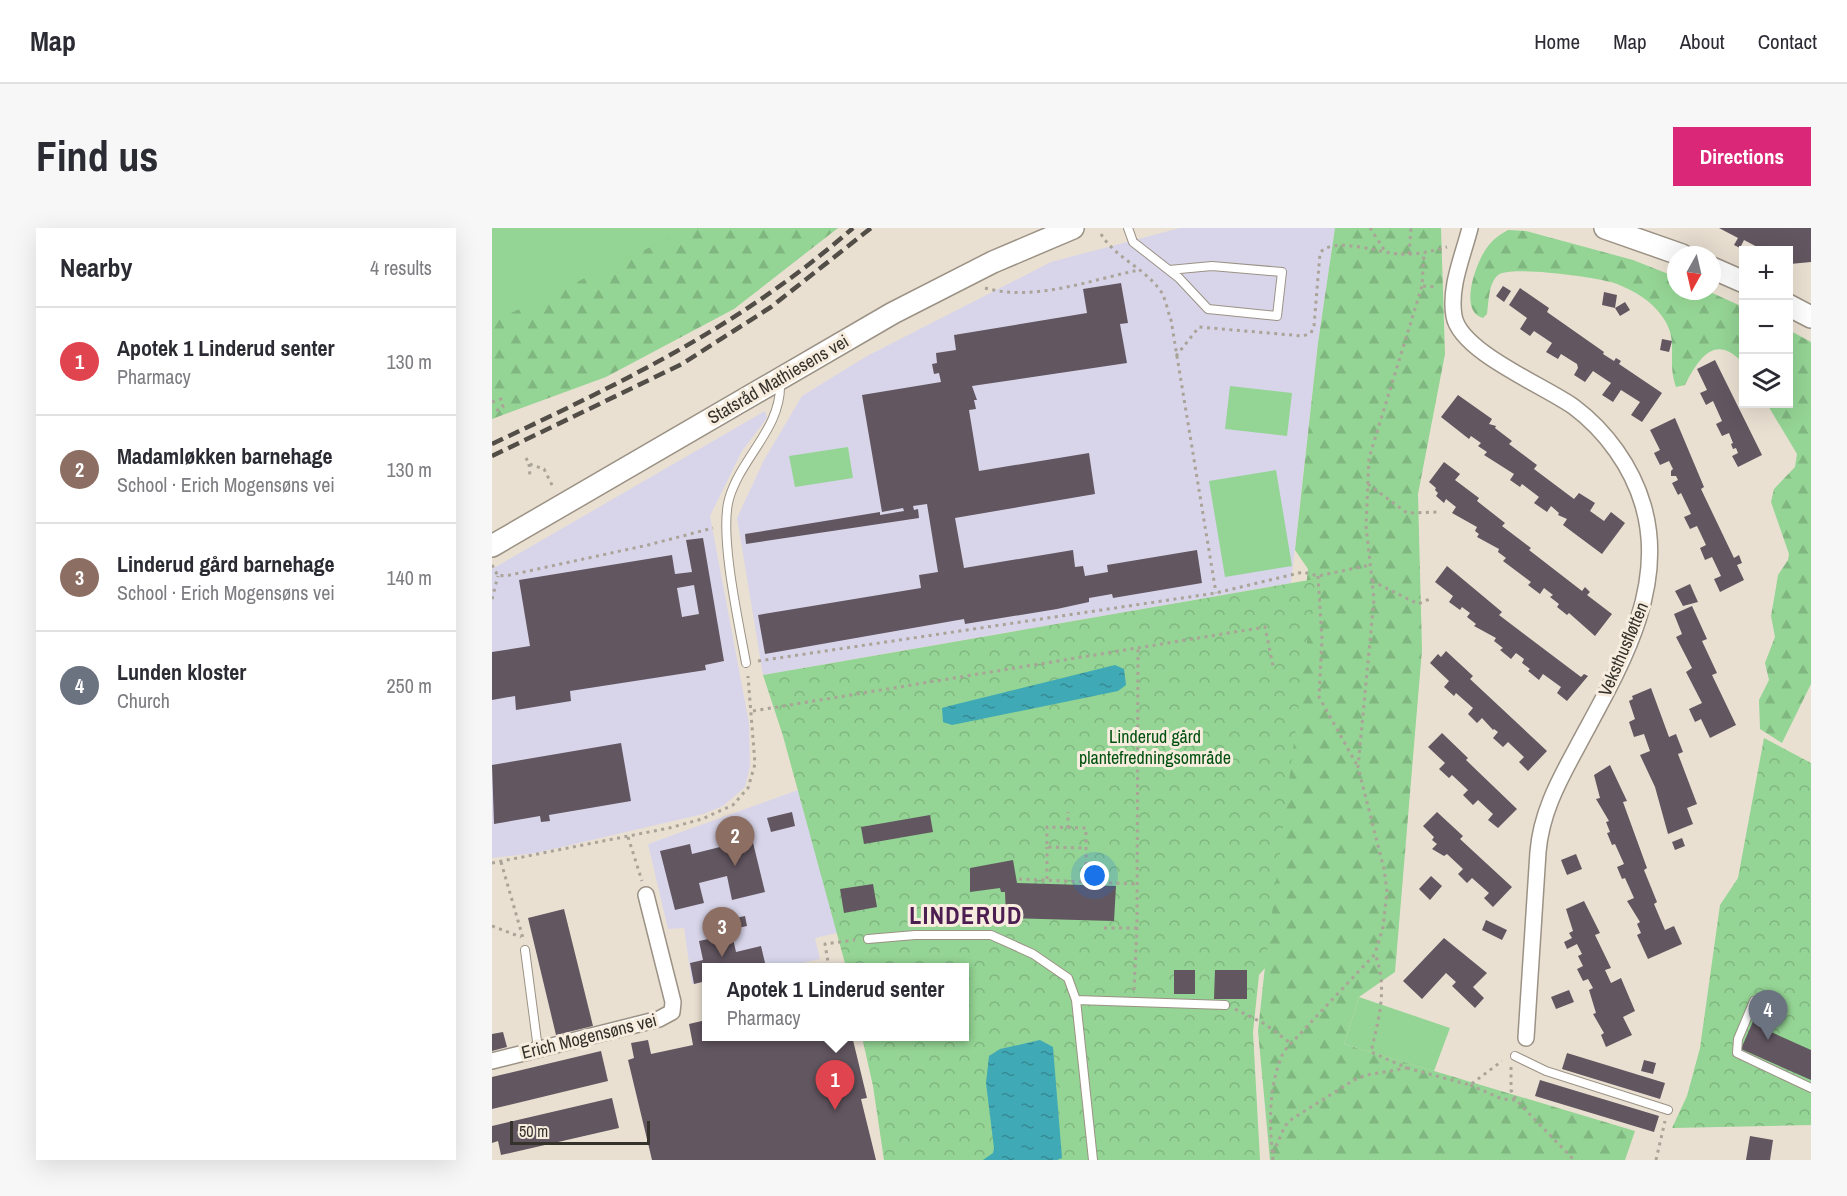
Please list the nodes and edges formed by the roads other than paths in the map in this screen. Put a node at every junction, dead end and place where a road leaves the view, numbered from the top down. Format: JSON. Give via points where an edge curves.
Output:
{"nodes":[{"id":1,"x":1073,"y":228,"type":"edge"},
{"id":2,"x":1128,"y":228,"type":"edge"},
{"id":3,"x":1470,"y":228,"type":"edge"},
{"id":4,"x":1605,"y":228,"type":"edge"},
{"id":5,"x":1667,"y":250,"type":"edge"},
{"id":6,"x":1169,"y":270,"type":"junction"},
{"id":7,"x":1721,"y":272,"type":"edge"},
{"id":8,"x":1739,"y":280,"type":"edge"},
{"id":9,"x":1793,"y":308,"type":"edge"},
{"id":10,"x":1811,"y":317,"type":"edge"},
{"id":11,"x":779,"y":378,"type":"junction"},
{"id":12,"x":492,"y":546,"type":"edge"},
{"id":13,"x":746,"y":663,"type":"road end"},
{"id":14,"x":646,"y":895,"type":"road end"},
{"id":15,"x":868,"y":939,"type":"road end"},
{"id":16,"x":525,"y":950,"type":"road end"},
{"id":17,"x":1076,"y":1000,"type":"junction"},
{"id":18,"x":1754,"y":1001,"type":"dead end"},
{"id":19,"x":1225,"y":1005,"type":"road end"},
{"id":20,"x":1526,"y":1038,"type":"dead end"},
{"id":21,"x":538,"y":1049,"type":"junction"},
{"id":22,"x":1515,"y":1056,"type":"road end"},
{"id":23,"x":492,"y":1061,"type":"edge"},
{"id":24,"x":1811,"y":1088,"type":"edge"},
{"id":25,"x":1668,"y":1110,"type":"road end"},
{"id":26,"x":1094,"y":1160,"type":"edge"}],
"edges":[{"from":1,"to":11,"type":"street","name":"Statsråd Mathiesens vei","via":[[952,281]]},
{"from":2,"to":6,"type":"lane","via":[[1133,243]]},
{"from":3,"to":20,"type":"street","name":"Veksthusfløtten","via":[[1454,288],[1457,326],[1471,343],[1574,407],[1599,430],[1629,470],[1637,488],[1648,524],[1650,551],[1648,587],[1641,612],[1604,697],[1551,797],[1542,826]]},
{"from":4,"to":5,"type":"street"},
{"from":6,"to":6,"type":"lane","via":[[1208,309],[1277,316],[1282,272],[1212,266]]},
{"from":7,"to":8,"type":"street"},
{"from":9,"to":10,"type":"street"},
{"from":11,"to":12,"type":"street","name":"Statsråd Mathiesens vei"},
{"from":11,"to":13,"type":"lane","via":[[779,406],[774,420],[730,499],[727,525]]},
{"from":14,"to":21,"type":"street","name":"Erich Mogensøns vei","via":[[672,1012],[659,1019]]},
{"from":15,"to":17,"type":"lane","via":[[991,935],[1033,954],[1068,978]]},
{"from":16,"to":21,"type":"lane"},
{"from":17,"to":19,"type":"lane"},
{"from":17,"to":26,"type":"lane"},
{"from":18,"to":24,"type":"lane","via":[[1738,1039],[1737,1053]]},
{"from":21,"to":23,"type":"street","name":"Erich Mogensøns vei"},
{"from":22,"to":25,"type":"lane","via":[[1546,1071]]}]}
